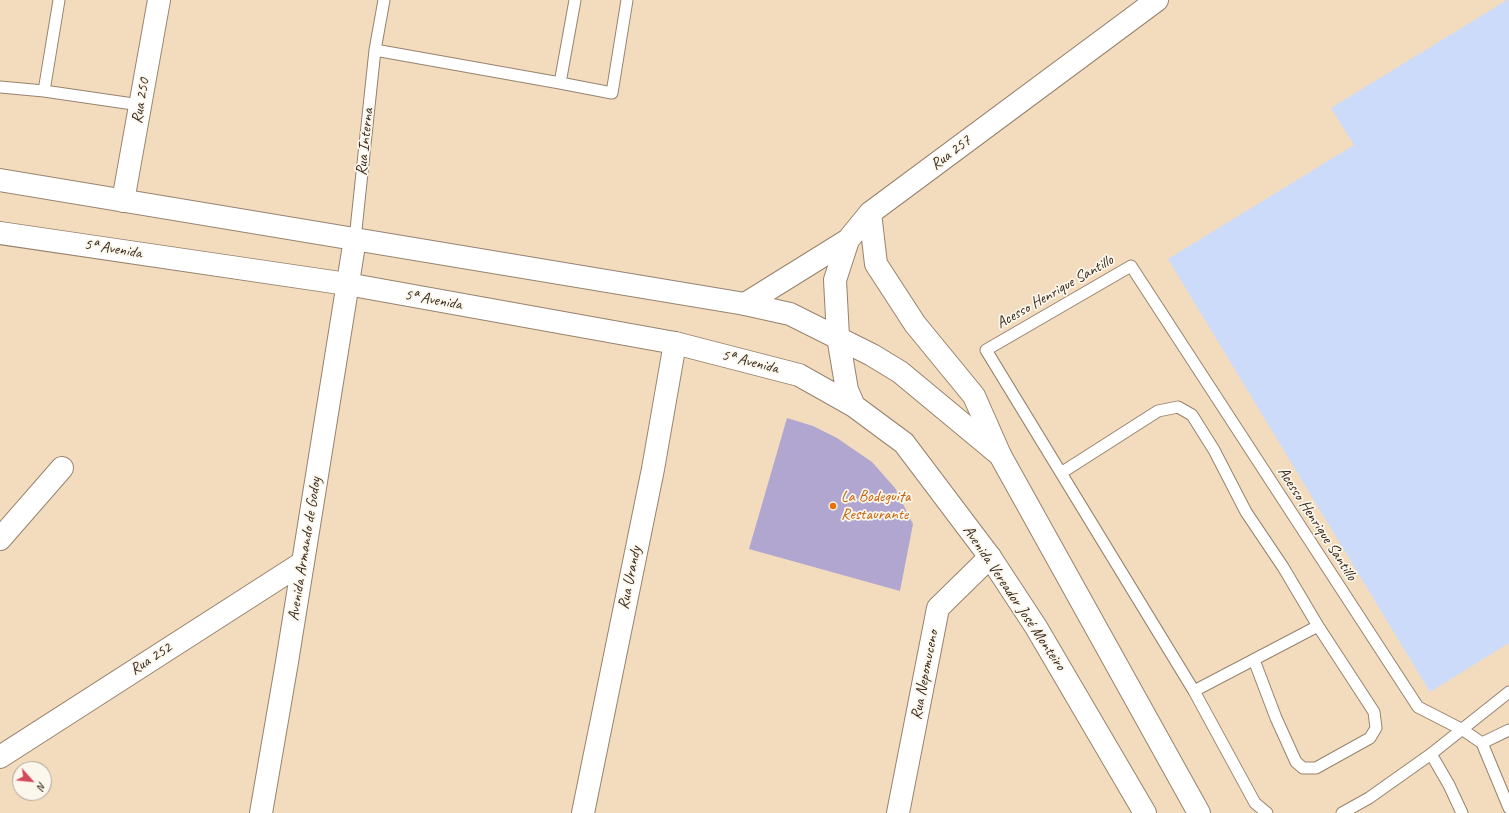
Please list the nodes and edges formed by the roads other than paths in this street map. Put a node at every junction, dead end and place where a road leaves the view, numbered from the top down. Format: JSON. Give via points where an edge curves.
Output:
{"nodes":[{"id":1,"x":58,"y":0,"type":"edge"},
{"id":2,"x":159,"y":0,"type":"edge"},
{"id":3,"x":384,"y":0,"type":"edge"},
{"id":4,"x":575,"y":0,"type":"edge"},
{"id":5,"x":627,"y":0,"type":"edge"},
{"id":6,"x":1157,"y":0,"type":"edge"},
{"id":7,"x":375,"y":50,"type":"junction"},
{"id":8,"x":560,"y":83,"type":"junction"},
{"id":9,"x":0,"y":87,"type":"edge"},
{"id":10,"x":44,"y":91,"type":"junction"},
{"id":11,"x":140,"y":105,"type":"junction"},
{"id":12,"x":0,"y":180,"type":"edge"},
{"id":13,"x":123,"y":201,"type":"junction"},
{"id":14,"x":870,"y":213,"type":"junction"},
{"id":15,"x":0,"y":233,"type":"edge"},
{"id":16,"x":355,"y":239,"type":"junction"},
{"id":17,"x":848,"y":240,"type":"junction"},
{"id":18,"x":347,"y":284,"type":"junction"},
{"id":19,"x":745,"y":304,"type":"junction"},
{"id":20,"x":838,"y":337,"type":"junction"},
{"id":21,"x":675,"y":343,"type":"junction"},
{"id":22,"x":854,"y":406,"type":"junction"},
{"id":23,"x":1000,"y":455,"type":"junction"},
{"id":24,"x":62,"y":468,"type":"dead end"},
{"id":25,"x":1061,"y":473,"type":"junction"},
{"id":26,"x":0,"y":539,"type":"edge"},
{"id":27,"x":990,"y":557,"type":"junction"},
{"id":28,"x":302,"y":563,"type":"junction"},
{"id":29,"x":1318,"y":626,"type":"junction"},
{"id":30,"x":1254,"y":660,"type":"junction"},
{"id":31,"x":1194,"y":691,"type":"junction"},
{"id":32,"x":1509,"y":692,"type":"edge"},
{"id":33,"x":1464,"y":730,"type":"junction"},
{"id":34,"x":1509,"y":730,"type":"edge"},
{"id":35,"x":1482,"y":743,"type":"junction"},
{"id":36,"x":1431,"y":754,"type":"junction"},
{"id":37,"x":0,"y":757,"type":"edge"},
{"id":38,"x":1509,"y":808,"type":"edge"},
{"id":39,"x":258,"y":812,"type":"edge"},
{"id":40,"x":583,"y":813,"type":"edge"},
{"id":41,"x":898,"y":813,"type":"edge"},
{"id":42,"x":1145,"y":813,"type":"edge"},
{"id":43,"x":1199,"y":813,"type":"edge"},
{"id":44,"x":1267,"y":813,"type":"edge"},
{"id":45,"x":1342,"y":813,"type":"edge"},
{"id":46,"x":1462,"y":813,"type":"edge"}],
"edges":[{"from":1,"to":10,"type":"lane"},
{"from":2,"to":11,"type":"main road","name":"Rua 250"},
{"from":3,"to":7,"type":"lane","name":"Rua Interna"},
{"from":4,"to":8,"type":"lane"},
{"from":5,"to":8,"type":"lane","via":[[612,93]]},
{"from":6,"to":14,"type":"main road","name":"Rua 257"},
{"from":7,"to":8,"type":"lane"},
{"from":7,"to":16,"type":"lane","name":"Rua Interna"},
{"from":9,"to":10,"type":"lane"},
{"from":10,"to":11,"type":"lane"},
{"from":11,"to":13,"type":"main road","name":"Rua 250"},
{"from":12,"to":13,"type":"main road"},
{"from":13,"to":16,"type":"main road"},
{"from":14,"to":17,"type":"main road","name":"Rua 257"},
{"from":14,"to":23,"type":"main road","via":[[876,264],[915,324],[974,396]]},
{"from":15,"to":18,"type":"main road","name":"5ª Avenida"},
{"from":16,"to":18,"type":"main road","name":"Rua Interna"},
{"from":16,"to":19,"type":"main road"},
{"from":17,"to":19,"type":"main road","name":"Rua 257"},
{"from":17,"to":20,"type":"main road","via":[[835,280]]},
{"from":18,"to":21,"type":"main road","name":"5ª Avenida"},
{"from":18,"to":28,"type":"main road","name":"Avenida Armando de Godoy"},
{"from":19,"to":20,"type":"main road","via":[[790,314]]},
{"from":20,"to":22,"type":"main road","via":[[847,390]]},
{"from":20,"to":23,"type":"main road","via":[[900,372]]},
{"from":21,"to":22,"type":"main road","name":"5ª Avenida","via":[[799,375]]},
{"from":21,"to":40,"type":"main road","name":"Rua Urandy","via":[[653,469]]},
{"from":22,"to":27,"type":"main road","name":"Avenida Vereador José Monteiro","via":[[904,444]]},
{"from":23,"to":43,"type":"main road"},
{"from":24,"to":26,"type":"main road"},
{"from":25,"to":29,"type":"lane","via":[[1158,411],[1178,408],[1192,416],[1214,450],[1246,512]]},
{"from":25,"to":31,"type":"lane","name":"Acesso Henrique Santillo"},
{"from":25,"to":33,"type":"lane","name":"Acesso Henrique Santillo","via":[[986,350],[1131,266],[1418,707]]},
{"from":27,"to":41,"type":"main road","name":"Rua Nepomuceno","via":[[938,608]]},
{"from":27,"to":42,"type":"main road","name":"Avenida Vereador José Monteiro","via":[[1036,627]]},
{"from":28,"to":37,"type":"main road","name":"Rua 252"},
{"from":28,"to":39,"type":"main road","name":"Avenida Armando de Godoy","via":[[288,662]]},
{"from":29,"to":30,"type":"lane"},
{"from":29,"to":30,"type":"lane","via":[[1374,712],[1376,728],[1370,738],[1316,768],[1303,768],[1296,762]]},
{"from":30,"to":31,"type":"lane"},
{"from":31,"to":44,"type":"lane","name":"Acesso Henrique Santillo","via":[[1255,803]]},
{"from":32,"to":33,"type":"lane"},
{"from":33,"to":35,"type":"lane","name":"Acesso Henrique Santillo"},
{"from":33,"to":36,"type":"lane"},
{"from":34,"to":35,"type":"lane"},
{"from":35,"to":38,"type":"lane"},
{"from":36,"to":45,"type":"lane","via":[[1369,798]]},
{"from":36,"to":46,"type":"lane"}]}
